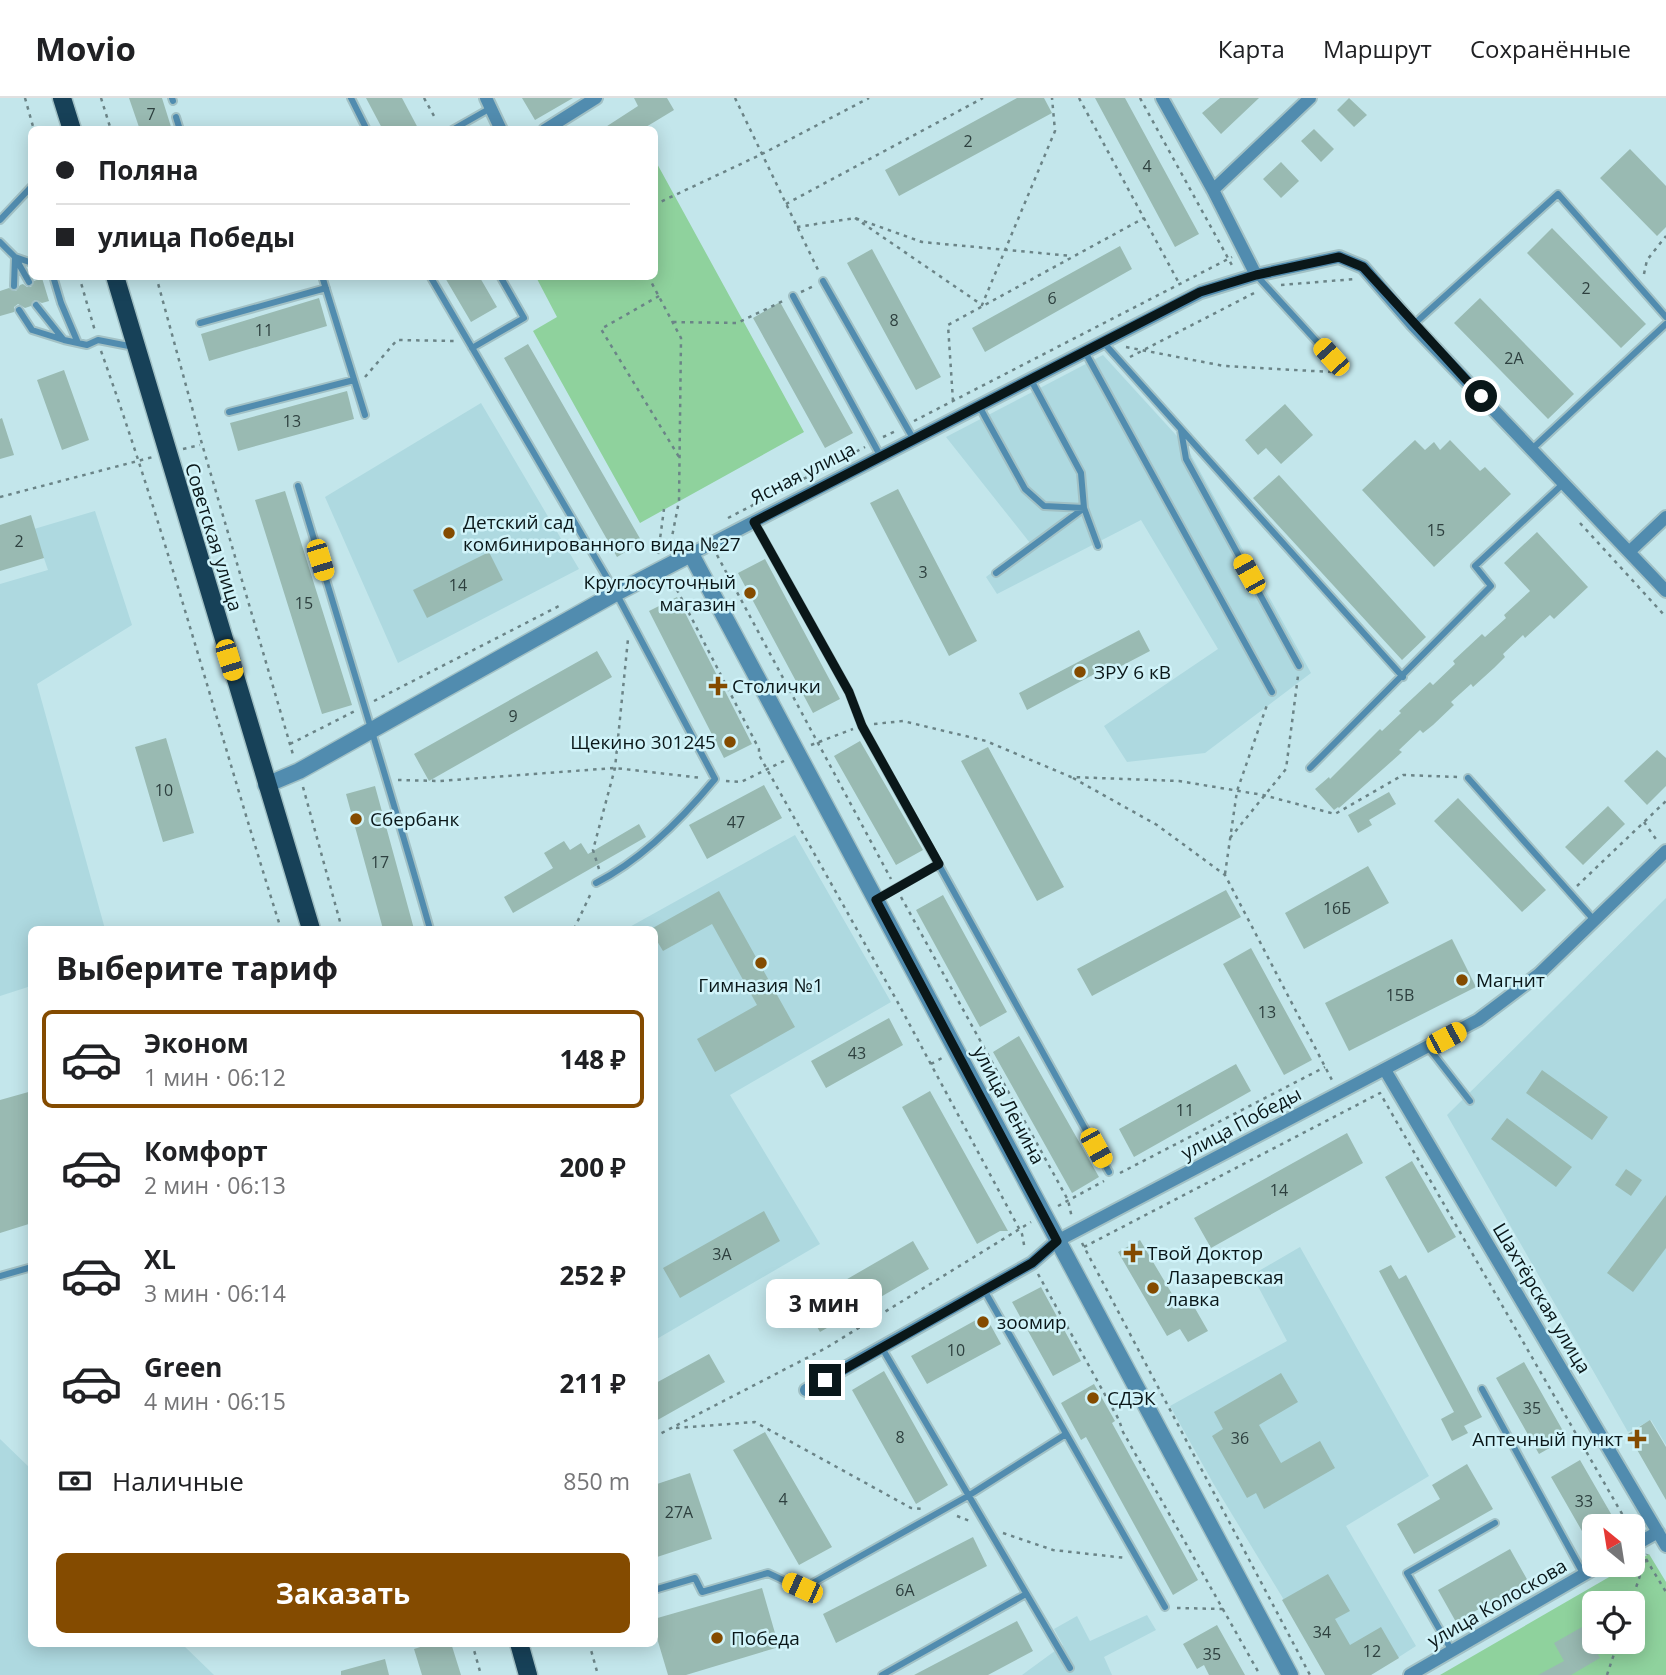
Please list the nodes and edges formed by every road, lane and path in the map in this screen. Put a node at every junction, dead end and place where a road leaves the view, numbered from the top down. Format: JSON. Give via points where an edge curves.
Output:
{"nodes":[{"id":1,"x":25,"y":98,"type":"edge"},
{"id":2,"x":62,"y":98,"type":"edge"},
{"id":3,"x":101,"y":98,"type":"edge"},
{"id":4,"x":351,"y":98,"type":"edge"},
{"id":5,"x":424,"y":98,"type":"edge"},
{"id":6,"x":596,"y":98,"type":"edge"},
{"id":7,"x":736,"y":98,"type":"edge"},
{"id":8,"x":869,"y":98,"type":"edge"},
{"id":9,"x":984,"y":98,"type":"edge"},
{"id":10,"x":1052,"y":98,"type":"edge"},
{"id":11,"x":1079,"y":98,"type":"edge"},
{"id":12,"x":1140,"y":98,"type":"edge"},
{"id":13,"x":1162,"y":98,"type":"edge"},
{"id":14,"x":1310,"y":98,"type":"edge"},
{"id":15,"x":488,"y":103,"type":"edge"},
{"id":16,"x":434,"y":116,"type":"dead end"},
{"id":17,"x":176,"y":117,"type":"dead end"},
{"id":18,"x":33,"y":126,"type":"edge"},
{"id":19,"x":71,"y":126,"type":"edge"},
{"id":20,"x":110,"y":126,"type":"edge"},
{"id":21,"x":179,"y":126,"type":"edge"},
{"id":22,"x":365,"y":126,"type":"edge"},
{"id":23,"x":457,"y":126,"type":"edge"},
{"id":24,"x":499,"y":126,"type":"edge"},
{"id":25,"x":551,"y":126,"type":"edge"},
{"id":26,"x":762,"y":154,"type":"junction"},
{"id":27,"x":28,"y":190,"type":"edge"},
{"id":28,"x":1213,"y":190,"type":"junction"},
{"id":29,"x":658,"y":203,"type":"edge"},
{"id":30,"x":786,"y":204,"type":"junction"},
{"id":31,"x":1,"y":217,"type":"edge"},
{"id":32,"x":855,"y":218,"type":"junction"},
{"id":33,"x":1144,"y":218,"type":"junction"},
{"id":34,"x":797,"y":227,"type":"junction"},
{"id":35,"x":1666,"y":236,"type":"edge"},
{"id":36,"x":0,"y":242,"type":"edge"},
{"id":37,"x":1005,"y":250,"type":"junction"},
{"id":38,"x":1073,"y":256,"type":"junction"},
{"id":39,"x":15,"y":257,"type":"junction"},
{"id":40,"x":28,"y":262,"type":"edge"},
{"id":41,"x":1256,"y":275,"type":"junction"},
{"id":42,"x":1241,"y":279,"type":"junction"},
{"id":43,"x":1354,"y":279,"type":"dead end"},
{"id":44,"x":54,"y":280,"type":"edge"},
{"id":45,"x":80,"y":280,"type":"edge"},
{"id":46,"x":116,"y":280,"type":"edge"},
{"id":47,"x":157,"y":280,"type":"edge"},
{"id":48,"x":323,"y":280,"type":"edge"},
{"id":49,"x":432,"y":280,"type":"edge"},
{"id":50,"x":502,"y":280,"type":"edge"},
{"id":51,"x":650,"y":280,"type":"edge"},
{"id":52,"x":823,"y":281,"type":"junction"},
{"id":53,"x":29,"y":282,"type":"dead end"},
{"id":54,"x":1180,"y":285,"type":"dead end"},
{"id":55,"x":14,"y":286,"type":"dead end"},
{"id":56,"x":1267,"y":286,"type":"junction"},
{"id":57,"x":326,"y":288,"type":"junction"},
{"id":58,"x":1641,"y":289,"type":"junction"},
{"id":59,"x":1252,"y":294,"type":"junction"},
{"id":60,"x":659,"y":296,"type":"junction"},
{"id":61,"x":793,"y":296,"type":"junction"},
{"id":62,"x":36,"y":305,"type":"dead end"},
{"id":63,"x":982,"y":305,"type":"junction"},
{"id":64,"x":19,"y":310,"type":"dead end"},
{"id":65,"x":1666,"y":317,"type":"edge"},
{"id":66,"x":673,"y":322,"type":"junction"},
{"id":67,"x":200,"y":323,"type":"dead end"},
{"id":68,"x":1666,"y":324,"type":"edge"},
{"id":69,"x":1413,"y":325,"type":"junction"},
{"id":70,"x":64,"y":340,"type":"junction"},
{"id":71,"x":98,"y":340,"type":"junction"},
{"id":72,"x":1103,"y":342,"type":"junction"},
{"id":73,"x":78,"y":343,"type":"junction"},
{"id":74,"x":470,"y":344,"type":"junction"},
{"id":75,"x":136,"y":348,"type":"junction"},
{"id":76,"x":1143,"y":350,"type":"junction"},
{"id":77,"x":1085,"y":352,"type":"junction"},
{"id":78,"x":1331,"y":357,"type":"dead end"},
{"id":79,"x":1121,"y":361,"type":"junction"},
{"id":80,"x":1331,"y":372,"type":"dead end"},
{"id":81,"x":1031,"y":380,"type":"junction"},
{"id":82,"x":355,"y":383,"type":"junction"},
{"id":83,"x":953,"y":401,"type":"dead end"},
{"id":84,"x":979,"y":406,"type":"junction"},
{"id":85,"x":229,"y":412,"type":"dead end"},
{"id":86,"x":365,"y":415,"type":"dead end"},
{"id":87,"x":1181,"y":428,"type":"junction"},
{"id":88,"x":914,"y":440,"type":"junction"},
{"id":89,"x":1532,"y":449,"type":"junction"},
{"id":90,"x":679,"y":457,"type":"junction"},
{"id":91,"x":881,"y":457,"type":"junction"},
{"id":92,"x":140,"y":460,"type":"junction"},
{"id":93,"x":1565,"y":482,"type":"junction"},
{"id":94,"x":298,"y":486,"type":"dead end"},
{"id":95,"x":0,"y":496,"type":"edge"},
{"id":96,"x":664,"y":509,"type":"dead end"},
{"id":97,"x":1084,"y":509,"type":"junction"},
{"id":98,"x":1572,"y":514,"type":"dead end"},
{"id":99,"x":1666,"y":517,"type":"edge"},
{"id":100,"x":754,"y":522,"type":"junction"},
{"id":101,"x":711,"y":544,"type":"junction"},
{"id":102,"x":1098,"y":546,"type":"dead end"},
{"id":103,"x":670,"y":548,"type":"dead end"},
{"id":104,"x":1629,"y":552,"type":"junction"},
{"id":105,"x":691,"y":554,"type":"junction"},
{"id":106,"x":662,"y":561,"type":"junction"},
{"id":107,"x":996,"y":573,"type":"dead end"},
{"id":108,"x":1666,"y":591,"type":"edge"},
{"id":109,"x":616,"y":593,"type":"junction"},
{"id":110,"x":1666,"y":617,"type":"edge"},
{"id":111,"x":630,"y":618,"type":"junction"},
{"id":112,"x":1300,"y":666,"type":"joint"},
{"id":113,"x":1403,"y":677,"type":"junction"},
{"id":114,"x":1272,"y":692,"type":"joint"},
{"id":115,"x":862,"y":726,"type":"junction"},
{"id":116,"x":372,"y":729,"type":"junction"},
{"id":117,"x":817,"y":741,"type":"junction"},
{"id":118,"x":797,"y":753,"type":"junction"},
{"id":119,"x":615,"y":768,"type":"junction"},
{"id":120,"x":1310,"y":768,"type":"dead end"},
{"id":121,"x":768,"y":770,"type":"junction"},
{"id":122,"x":299,"y":771,"type":"junction"},
{"id":123,"x":1071,"y":777,"type":"junction"},
{"id":124,"x":1468,"y":778,"type":"joint"},
{"id":125,"x":388,"y":779,"type":"junction"},
{"id":126,"x":715,"y":779,"type":"junction"},
{"id":127,"x":266,"y":785,"type":"junction"},
{"id":128,"x":1237,"y":790,"type":"junction"},
{"id":129,"x":1263,"y":795,"type":"junction"},
{"id":130,"x":1666,"y":801,"type":"edge"},
{"id":131,"x":1644,"y":822,"type":"junction"},
{"id":132,"x":1230,"y":838,"type":"junction"},
{"id":133,"x":1666,"y":851,"type":"edge"},
{"id":134,"x":939,"y":864,"type":"junction"},
{"id":135,"x":1225,"y":875,"type":"junction"},
{"id":136,"x":596,"y":883,"type":"junction"},
{"id":137,"x":896,"y":888,"type":"junction"},
{"id":138,"x":1570,"y":893,"type":"junction"},
{"id":139,"x":876,"y":900,"type":"junction"},
{"id":140,"x":1594,"y":920,"type":"junction"},
{"id":141,"x":280,"y":926,"type":"edge"},
{"id":142,"x":310,"y":926,"type":"edge"},
{"id":143,"x":341,"y":926,"type":"edge"},
{"id":144,"x":429,"y":926,"type":"edge"},
{"id":145,"x":575,"y":926,"type":"edge"},
{"id":146,"x":1428,"y":1047,"type":"junction"},
{"id":147,"x":1325,"y":1067,"type":"junction"},
{"id":148,"x":1385,"y":1070,"type":"junction"},
{"id":149,"x":1339,"y":1094,"type":"junction"},
{"id":150,"x":1470,"y":1101,"type":"dead end"},
{"id":151,"x":1108,"y":1172,"type":"dead end"},
{"id":152,"x":1117,"y":1174,"type":"dead end"},
{"id":153,"x":1105,"y":1181,"type":"dead end"},
{"id":154,"x":1068,"y":1200,"type":"junction"},
{"id":155,"x":1043,"y":1214,"type":"junction"},
{"id":156,"x":1019,"y":1229,"type":"junction"},
{"id":157,"x":1075,"y":1231,"type":"junction"},
{"id":158,"x":1057,"y":1241,"type":"junction"},
{"id":159,"x":1084,"y":1247,"type":"junction"},
{"id":160,"x":1066,"y":1257,"type":"junction"},
{"id":161,"x":1032,"y":1263,"type":"junction"},
{"id":162,"x":28,"y":1268,"type":"edge"},
{"id":163,"x":0,"y":1276,"type":"edge"},
{"id":164,"x":984,"y":1290,"type":"junction"},
{"id":165,"x":883,"y":1348,"type":"junction"},
{"id":166,"x":1482,"y":1389,"type":"dead end"},
{"id":167,"x":806,"y":1390,"type":"dead end"},
{"id":168,"x":673,"y":1428,"type":"junction"},
{"id":169,"x":1066,"y":1434,"type":"junction"},
{"id":170,"x":658,"y":1435,"type":"edge"},
{"id":171,"x":968,"y":1496,"type":"junction"},
{"id":172,"x":942,"y":1510,"type":"junction"},
{"id":173,"x":1622,"y":1514,"type":"edge"},
{"id":174,"x":1495,"y":1523,"type":"dead end"},
{"id":175,"x":986,"y":1527,"type":"junction"},
{"id":176,"x":1658,"y":1532,"type":"junction"},
{"id":177,"x":1645,"y":1539,"type":"edge"},
{"id":178,"x":1666,"y":1546,"type":"edge"},
{"id":179,"x":1646,"y":1558,"type":"junction"},
{"id":180,"x":1138,"y":1560,"type":"junction"},
{"id":181,"x":1582,"y":1571,"type":"edge"},
{"id":182,"x":1582,"y":1576,"type":"edge"},
{"id":183,"x":658,"y":1589,"type":"edge"},
{"id":184,"x":1634,"y":1591,"type":"edge"},
{"id":185,"x":1666,"y":1592,"type":"edge"},
{"id":186,"x":1026,"y":1594,"type":"junction"},
{"id":187,"x":1166,"y":1608,"type":"joint"},
{"id":188,"x":1223,"y":1609,"type":"junction"},
{"id":189,"x":473,"y":1647,"type":"edge"},
{"id":190,"x":520,"y":1647,"type":"edge"},
{"id":191,"x":590,"y":1647,"type":"edge"},
{"id":192,"x":1452,"y":1651,"type":"junction"},
{"id":193,"x":1614,"y":1654,"type":"edge"},
{"id":194,"x":1070,"y":1668,"type":"dead end"},
{"id":195,"x":481,"y":1675,"type":"edge"},
{"id":196,"x":528,"y":1675,"type":"edge"},
{"id":197,"x":598,"y":1675,"type":"edge"},
{"id":198,"x":882,"y":1675,"type":"edge"},
{"id":199,"x":1260,"y":1675,"type":"edge"},
{"id":200,"x":1290,"y":1675,"type":"edge"},
{"id":201,"x":1310,"y":1675,"type":"edge"},
{"id":202,"x":1410,"y":1675,"type":"edge"},
{"id":203,"x":1606,"y":1675,"type":"edge"}],
"edges":[{"from":1,"to":18,"type":"path"},
{"from":2,"to":19,"type":"main road"},
{"from":3,"to":20,"type":"path"},
{"from":4,"to":22,"type":"lane"},
{"from":5,"to":16,"type":"path"},
{"from":6,"to":25,"type":"street"},
{"from":7,"to":26,"type":"path"},
{"from":8,"to":26,"type":"path"},
{"from":9,"to":30,"type":"path"},
{"from":10,"to":37,"type":"path","via":[[1055,131]]},
{"from":11,"to":33,"type":"path"},
{"from":12,"to":42,"type":"path"},
{"from":13,"to":28,"type":"street"},
{"from":14,"to":28,"type":"street"},
{"from":15,"to":23,"type":"lane"},
{"from":15,"to":24,"type":"street"},
{"from":17,"to":21,"type":"lane"},
{"from":26,"to":29,"type":"path"},
{"from":26,"to":30,"type":"path"},
{"from":27,"to":31,"type":"lane"},
{"from":28,"to":41,"type":"street"},
{"from":30,"to":34,"type":"path"},
{"from":32,"to":34,"type":"path"},
{"from":32,"to":37,"type":"path","via":[[922,242]]},
{"from":32,"to":63,"type":"path"},
{"from":33,"to":38,"type":"path"},
{"from":33,"to":54,"type":"path"},
{"from":34,"to":52,"type":"path"},
{"from":35,"to":58,"type":"path","via":[[1647,260]]},
{"from":36,"to":39,"type":"lane"},
{"from":37,"to":38,"type":"path"},
{"from":37,"to":63,"type":"path"},
{"from":38,"to":63,"type":"path"},
{"from":39,"to":40,"type":"lane"},
{"from":39,"to":53,"type":"lane"},
{"from":39,"to":55,"type":"lane"},
{"from":41,"to":42,"type":"street","name":"Ясная улица"},
{"from":41,"to":56,"type":"lane"},
{"from":41,"to":69,"type":"street","name":"Ясная улица","via":[[1339,257],[1363,267]]},
{"from":42,"to":59,"type":"path"},
{"from":42,"to":72,"type":"street","name":"Ясная улица","via":[[1200,292]]},
{"from":43,"to":56,"type":"path"},
{"from":44,"to":73,"type":"lane"},
{"from":45,"to":71,"type":"path"},
{"from":46,"to":75,"type":"main road","name":"Советская улица"},
{"from":47,"to":122,"type":"path"},
{"from":48,"to":57,"type":"lane"},
{"from":49,"to":74,"type":"lane"},
{"from":50,"to":74,"type":"lane","via":[[524,318]]},
{"from":51,"to":60,"type":"path"},
{"from":52,"to":61,"type":"path"},
{"from":52,"to":88,"type":"lane"},
{"from":56,"to":59,"type":"path"},
{"from":56,"to":78,"type":"lane"},
{"from":57,"to":67,"type":"lane"},
{"from":57,"to":82,"type":"lane"},
{"from":58,"to":65,"type":"lane"},
{"from":58,"to":69,"type":"lane","via":[[1558,194]]},
{"from":59,"to":76,"type":"path"},
{"from":60,"to":66,"type":"path"},
{"from":60,"to":90,"type":"path","via":[[601,329]]},
{"from":61,"to":66,"type":"path","via":[[737,323]]},
{"from":61,"to":91,"type":"lane"},
{"from":62,"to":70,"type":"lane"},
{"from":63,"to":83,"type":"path","via":[[948,325]]},
{"from":64,"to":70,"type":"lane","via":[[32,330]]},
{"from":66,"to":90,"type":"path","via":[[681,338]]},
{"from":68,"to":89,"type":"lane"},
{"from":69,"to":89,"type":"street","name":"Ясная улица"},
{"from":70,"to":73,"type":"lane"},
{"from":71,"to":73,"type":"lane"},
{"from":71,"to":75,"type":"lane"},
{"from":71,"to":92,"type":"path"},
{"from":72,"to":76,"type":"path"},
{"from":72,"to":77,"type":"street","name":"Ясная улица"},
{"from":72,"to":79,"type":"lane"},
{"from":74,"to":82,"type":"path","via":[[397,340]]},
{"from":74,"to":109,"type":"lane"},
{"from":75,"to":127,"type":"main road","name":"Советская улица"},
{"from":76,"to":79,"type":"path"},
{"from":76,"to":80,"type":"path","via":[[1224,366]]},
{"from":77,"to":81,"type":"street","name":"Ясная улица"},
{"from":77,"to":114,"type":"lane"},
{"from":79,"to":87,"type":"lane"},
{"from":81,"to":84,"type":"street","name":"Ясная улица"},
{"from":81,"to":97,"type":"lane","via":[[1081,473]]},
{"from":82,"to":85,"type":"lane"},
{"from":82,"to":86,"type":"lane"},
{"from":84,"to":88,"type":"street","name":"Ясная улица"},
{"from":84,"to":97,"type":"lane","via":[[1025,489],[1044,506]]},
{"from":87,"to":112,"type":"lane","via":[[1186,459]]},
{"from":87,"to":113,"type":"lane"},
{"from":88,"to":91,"type":"street","name":"Ясная улица"},
{"from":89,"to":93,"type":"street","name":"Ясная улица"},
{"from":90,"to":103,"type":"path","via":[[679,501]]},
{"from":91,"to":100,"type":"street","name":"Ясная улица"},
{"from":92,"to":95,"type":"path"},
{"from":92,"to":141,"type":"path"},
{"from":93,"to":104,"type":"street","name":"Ясная улица"},
{"from":93,"to":113,"type":"lane","via":[[1475,565],[1491,586]]},
{"from":94,"to":116,"type":"lane"},
{"from":96,"to":106,"type":"path"},
{"from":97,"to":102,"type":"lane"},
{"from":97,"to":107,"type":"lane"},
{"from":98,"to":110,"type":"path"},
{"from":99,"to":104,"type":"street"},
{"from":100,"to":101,"type":"street","name":"Ясная улица"},
{"from":100,"to":115,"type":"lane","via":[[849,692]]},
{"from":101,"to":105,"type":"street","name":"Ясная улица"},
{"from":101,"to":117,"type":"path"},
{"from":104,"to":108,"type":"street","name":"Ясная улица"},
{"from":105,"to":106,"type":"street","name":"Ясная улица"},
{"from":105,"to":118,"type":"street","name":"улица Ленина"},
{"from":106,"to":109,"type":"street","name":"Ясная улица"},
{"from":106,"to":121,"type":"path"},
{"from":109,"to":111,"type":"lane"},
{"from":109,"to":116,"type":"street","name":"Ясная улица"},
{"from":111,"to":119,"type":"path"},
{"from":111,"to":126,"type":"lane"},
{"from":112,"to":129,"type":"path","via":[[1286,769]]},
{"from":113,"to":120,"type":"lane"},
{"from":114,"to":128,"type":"path"},
{"from":115,"to":117,"type":"path"},
{"from":115,"to":123,"type":"path","via":[[903,721],[986,741]]},
{"from":115,"to":134,"type":"lane"},
{"from":116,"to":122,"type":"street","name":"Ясная улица"},
{"from":116,"to":125,"type":"lane"},
{"from":117,"to":118,"type":"path"},
{"from":117,"to":137,"type":"path"},
{"from":118,"to":121,"type":"path"},
{"from":118,"to":139,"type":"street","name":"улица Ленина"},
{"from":119,"to":125,"type":"path","via":[[439,781]]},
{"from":119,"to":126,"type":"path"},
{"from":119,"to":136,"type":"path","via":[[593,850],[601,875]]},
{"from":121,"to":126,"type":"path","via":[[741,782]]},
{"from":121,"to":156,"type":"path"},
{"from":122,"to":127,"type":"street","name":"Ясная улица"},
{"from":122,"to":143,"type":"path"},
{"from":123,"to":128,"type":"path","via":[[1179,780]]},
{"from":123,"to":135,"type":"path","via":[[1157,825]]},
{"from":124,"to":129,"type":"path","via":[[1403,775],[1335,814]]},
{"from":124,"to":138,"type":"lane"},
{"from":125,"to":144,"type":"lane"},
{"from":126,"to":136,"type":"lane","via":[[684,817],[617,873]]},
{"from":127,"to":142,"type":"main road","name":"Советская улица"},
{"from":128,"to":129,"type":"path"},
{"from":128,"to":132,"type":"path"},
{"from":129,"to":132,"type":"path"},
{"from":130,"to":131,"type":"path"},
{"from":131,"to":133,"type":"path"},
{"from":131,"to":138,"type":"path"},
{"from":132,"to":135,"type":"path"},
{"from":133,"to":140,"type":"street","name":"улица Победы"},
{"from":134,"to":137,"type":"lane"},
{"from":134,"to":151,"type":"lane"},
{"from":135,"to":147,"type":"path"},
{"from":136,"to":145,"type":"path"},
{"from":137,"to":139,"type":"lane"},
{"from":137,"to":154,"type":"path"},
{"from":138,"to":140,"type":"lane"},
{"from":139,"to":155,"type":"street","name":"улица Ленина"},
{"from":140,"to":146,"type":"street","name":"улица Победы","via":[[1539,974],[1478,1020]]},
{"from":146,"to":148,"type":"street","name":"улица Победы"},
{"from":146,"to":150,"type":"lane"},
{"from":147,"to":149,"type":"path"},
{"from":147,"to":152,"type":"path"},
{"from":148,"to":149,"type":"street","name":"улица Победы"},
{"from":148,"to":176,"type":"street","name":"Шахтёрская улица"},
{"from":149,"to":157,"type":"street","name":"улица Победы"},
{"from":153,"to":154,"type":"path"},
{"from":154,"to":155,"type":"path"},
{"from":154,"to":157,"type":"path"},
{"from":155,"to":156,"type":"path"},
{"from":155,"to":158,"type":"street","name":"улица Ленина"},
{"from":156,"to":161,"type":"path"},
{"from":156,"to":168,"type":"path","via":[[826,1348]]},
{"from":157,"to":158,"type":"street","name":"улица Победы"},
{"from":157,"to":159,"type":"path"},
{"from":158,"to":160,"type":"street","name":"улица Ленина"},
{"from":158,"to":161,"type":"street","name":"улица Победы"},
{"from":159,"to":160,"type":"path"},
{"from":159,"to":173,"type":"path","via":[[1380,1093]]},
{"from":159,"to":201,"type":"path"},
{"from":160,"to":200,"type":"street","name":"улица Ленина"},
{"from":161,"to":164,"type":"street","name":"улица Победы"},
{"from":161,"to":188,"type":"path"},
{"from":162,"to":163,"type":"lane"},
{"from":164,"to":165,"type":"street","name":"улица Победы"},
{"from":164,"to":169,"type":"lane"},
{"from":165,"to":167,"type":"street","name":"улица Победы"},
{"from":165,"to":171,"type":"lane"},
{"from":166,"to":181,"type":"lane"},
{"from":168,"to":170,"type":"path"},
{"from":168,"to":172,"type":"path","via":[[755,1422],[911,1508]]},
{"from":169,"to":171,"type":"lane"},
{"from":169,"to":180,"type":"lane"},
{"from":171,"to":172,"type":"lane"},
{"from":171,"to":175,"type":"lane"},
{"from":172,"to":175,"type":"path"},
{"from":172,"to":183,"type":"lane","via":[[802,1588],[768,1573],[702,1592],[695,1578]]},
{"from":174,"to":192,"type":"lane","via":[[1407,1573]]},
{"from":175,"to":180,"type":"path","via":[[1053,1550]]},
{"from":175,"to":186,"type":"lane"},
{"from":176,"to":177,"type":"street"},
{"from":176,"to":178,"type":"street","name":"Шахтёрская улица"},
{"from":176,"to":179,"type":"path"},
{"from":179,"to":184,"type":"path"},
{"from":179,"to":185,"type":"path"},
{"from":180,"to":187,"type":"lane"},
{"from":182,"to":192,"type":"street","name":"улица Колоскова"},
{"from":186,"to":194,"type":"lane"},
{"from":186,"to":198,"type":"lane"},
{"from":187,"to":188,"type":"path"},
{"from":188,"to":199,"type":"path"},
{"from":189,"to":195,"type":"path"},
{"from":190,"to":196,"type":"main road"},
{"from":191,"to":197,"type":"path"},
{"from":192,"to":202,"type":"street","name":"улица Колоскова"},
{"from":193,"to":203,"type":"path"}]}
